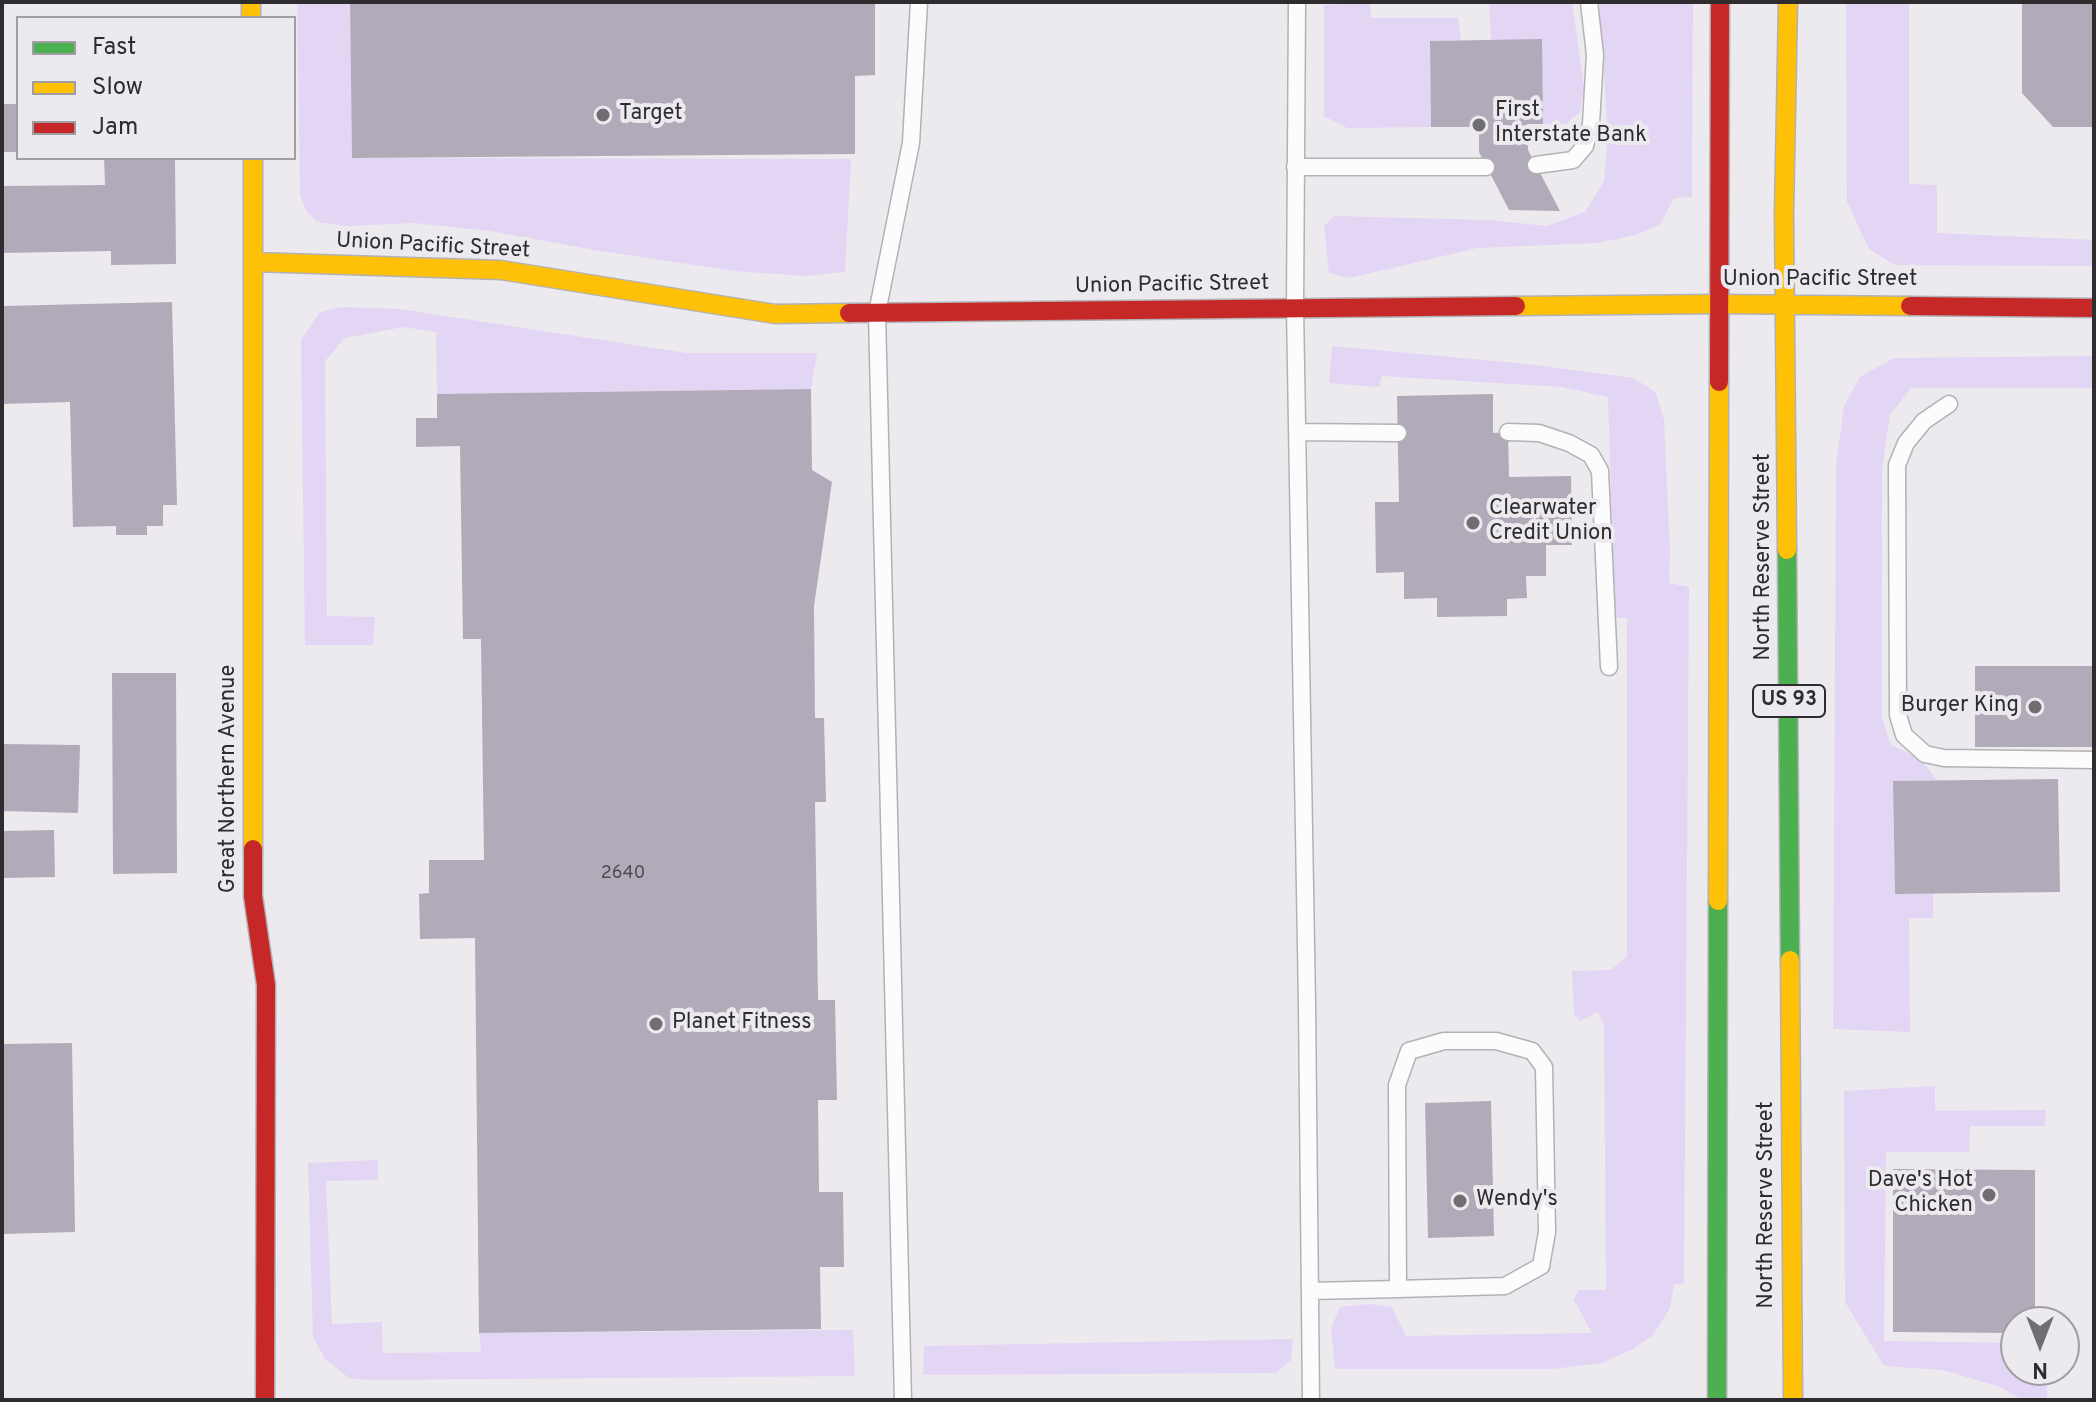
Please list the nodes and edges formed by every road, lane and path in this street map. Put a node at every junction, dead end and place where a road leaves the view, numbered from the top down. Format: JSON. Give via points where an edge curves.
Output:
{"nodes":[{"id":1,"x":919,"y":2,"type":"edge"},
{"id":2,"x":1297,"y":2,"type":"edge"},
{"id":3,"x":1589,"y":2,"type":"edge"},
{"id":4,"x":1720,"y":2,"type":"edge"},
{"id":5,"x":1788,"y":2,"type":"edge"},
{"id":6,"x":253,"y":160,"type":"edge"},
{"id":7,"x":1536,"y":165,"type":"dead end"},
{"id":8,"x":1295,"y":167,"type":"junction"},
{"id":9,"x":1486,"y":167,"type":"dead end"},
{"id":10,"x":254,"y":262,"type":"junction"},
{"id":11,"x":1719,"y":304,"type":"junction"},
{"id":12,"x":1786,"y":304,"type":"junction"},
{"id":13,"x":1295,"y":308,"type":"junction"},
{"id":14,"x":2094,"y":308,"type":"edge"},
{"id":15,"x":877,"y":313,"type":"junction"},
{"id":16,"x":1949,"y":404,"type":"dead end"},
{"id":17,"x":1297,"y":432,"type":"junction"},
{"id":18,"x":1508,"y":432,"type":"dead end"},
{"id":19,"x":1398,"y":433,"type":"dead end"},
{"id":20,"x":1609,"y":667,"type":"dead end"},
{"id":21,"x":2094,"y":760,"type":"edge"},
{"id":22,"x":1398,"y":1289,"type":"junction"},
{"id":23,"x":1310,"y":1291,"type":"junction"},
{"id":24,"x":265,"y":1400,"type":"edge"},
{"id":25,"x":903,"y":1400,"type":"edge"},
{"id":26,"x":1311,"y":1400,"type":"edge"},
{"id":27,"x":1717,"y":1400,"type":"edge"},
{"id":28,"x":1793,"y":1400,"type":"edge"}],
"edges":[{"from":1,"to":15,"type":"lane","via":[[911,143]]},
{"from":2,"to":8,"type":"lane"},
{"from":3,"to":7,"type":"lane","via":[[1595,55],[1585,146],[1573,160]]},
{"from":4,"to":11,"type":"main road"},
{"from":5,"to":12,"type":"main road","name":"North Reserve Street","number":"US 93"},
{"from":6,"to":10,"type":"main road","name":"Great Northern Avenue"},
{"from":8,"to":9,"type":"lane"},
{"from":8,"to":13,"type":"lane"},
{"from":10,"to":15,"type":"main road","name":"Union Pacific Street","via":[[501,270],[775,314]]},
{"from":10,"to":24,"type":"main road","name":"Great Northern Avenue","via":[[253,896],[266,985]]},
{"from":11,"to":12,"type":"main road","name":"Union Pacific Street"},
{"from":11,"to":13,"type":"main road","name":"Union Pacific Street"},
{"from":11,"to":27,"type":"main road"},
{"from":12,"to":14,"type":"main road","name":"Union Pacific Street"},
{"from":12,"to":28,"type":"main road","name":"North Reserve Street","number":"US 93"},
{"from":13,"to":15,"type":"main road","name":"Union Pacific Street"},
{"from":13,"to":17,"type":"lane"},
{"from":15,"to":25,"type":"lane"},
{"from":16,"to":21,"type":"lane","via":[[1924,421],[1897,465],[1898,715],[1904,735],[1925,754],[1944,758]]},
{"from":17,"to":19,"type":"lane"},
{"from":17,"to":23,"type":"lane"},
{"from":18,"to":20,"type":"lane","via":[[1539,433],[1569,443],[1591,455],[1600,471]]},
{"from":22,"to":22,"type":"lane","via":[[1505,1286],[1541,1266],[1547,1232],[1544,1067],[1532,1051],[1496,1041],[1444,1041],[1409,1051],[1397,1085]]},
{"from":22,"to":23,"type":"lane"},
{"from":23,"to":26,"type":"lane"}]}
